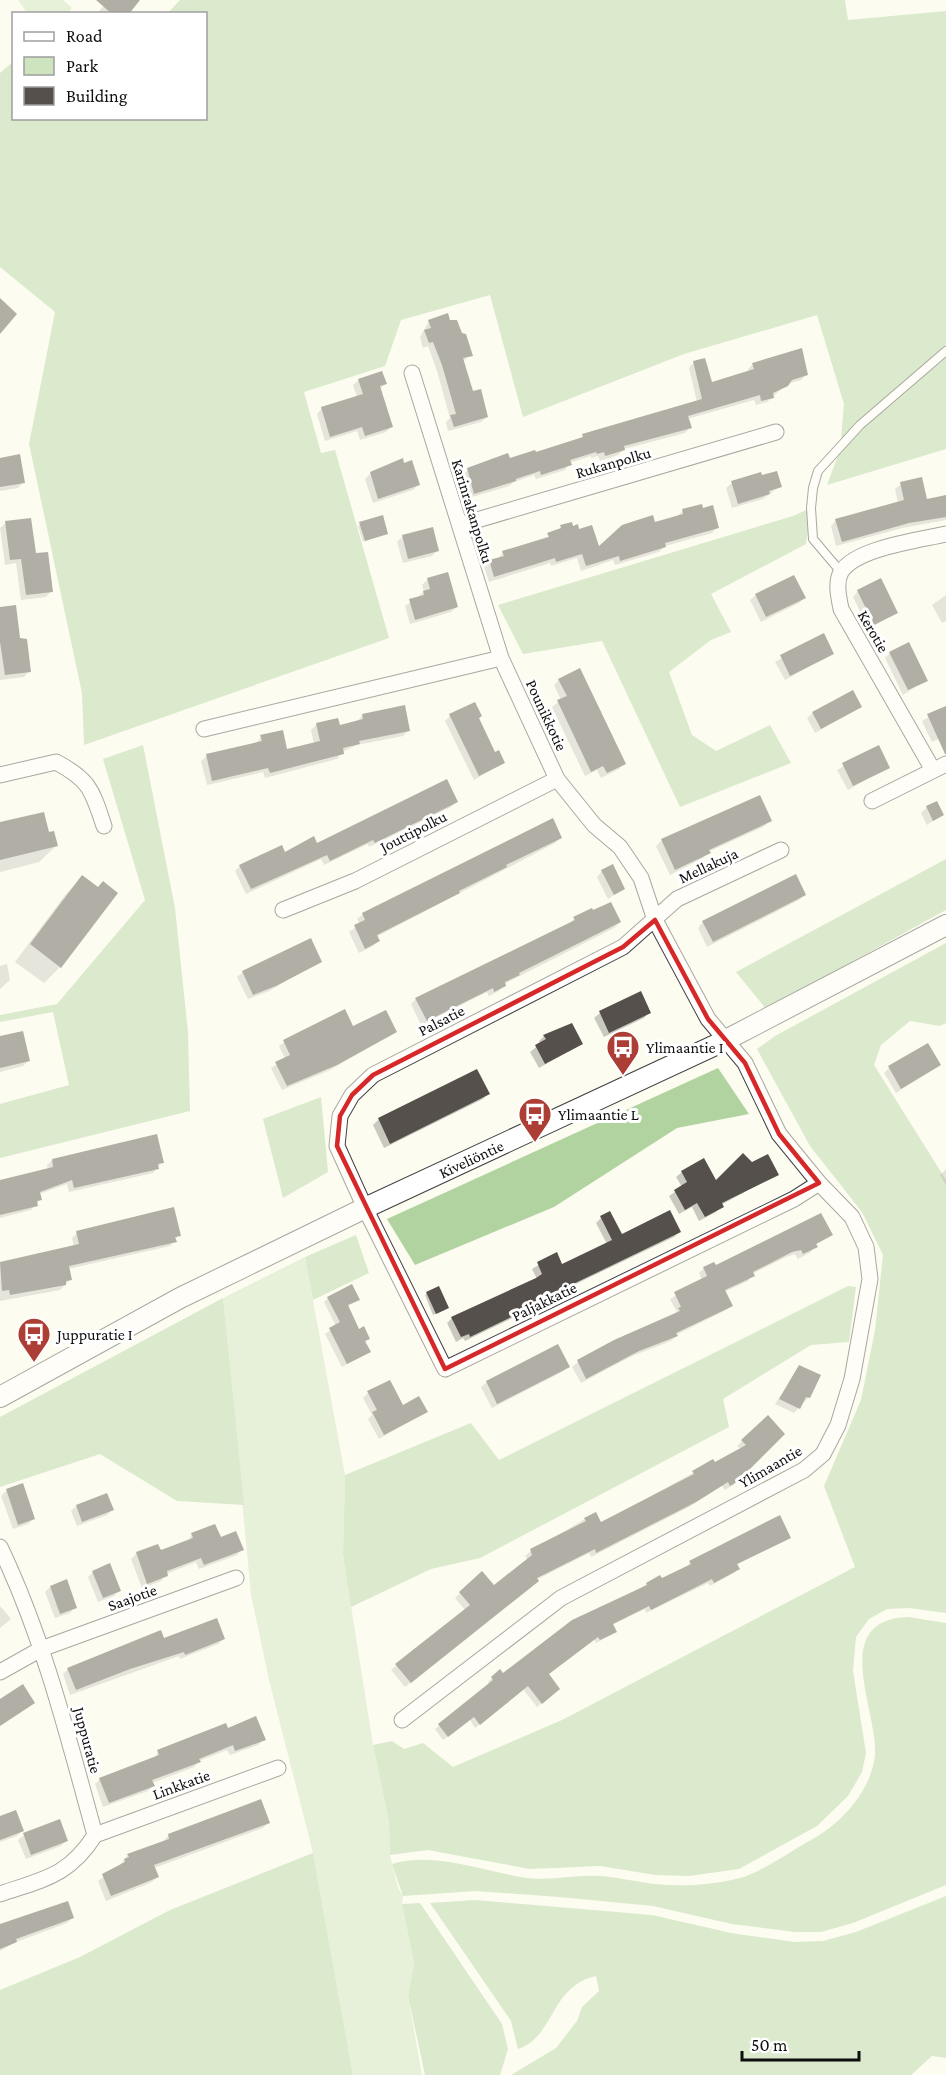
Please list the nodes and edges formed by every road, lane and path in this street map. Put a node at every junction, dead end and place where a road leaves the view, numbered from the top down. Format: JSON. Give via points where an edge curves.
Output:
{"nodes":[{"id":1,"x":946,"y":351,"type":"edge"},
{"id":2,"x":412,"y":373,"type":"dead end"},
{"id":3,"x":776,"y":432,"type":"dead end"},
{"id":4,"x":459,"y":525,"type":"junction"},
{"id":5,"x":946,"y":534,"type":"edge"},
{"id":6,"x":842,"y":572,"type":"junction"},
{"id":7,"x":501,"y":658,"type":"junction"},
{"id":8,"x":204,"y":729,"type":"dead end"},
{"id":9,"x":939,"y":767,"type":"edge"},
{"id":10,"x":0,"y":775,"type":"edge"},
{"id":11,"x":557,"y":778,"type":"junction"},
{"id":12,"x":872,"y":801,"type":"dead end"},
{"id":13,"x":104,"y":826,"type":"dead end"},
{"id":14,"x":782,"y":850,"type":"dead end"},
{"id":15,"x":283,"y":910,"type":"dead end"},
{"id":16,"x":655,"y":920,"type":"junction"},
{"id":17,"x":946,"y":925,"type":"edge"},
{"id":18,"x":724,"y":1041,"type":"junction"},
{"id":19,"x":819,"y":1182,"type":"junction"},
{"id":20,"x":365,"y":1208,"type":"junction"},
{"id":21,"x":0,"y":1397,"type":"edge"},
{"id":22,"x":0,"y":1547,"type":"edge"},
{"id":23,"x":236,"y":1578,"type":"dead end"},
{"id":24,"x":41,"y":1649,"type":"junction"},
{"id":25,"x":0,"y":1672,"type":"edge"},
{"id":26,"x":402,"y":1720,"type":"dead end"},
{"id":27,"x":278,"y":1768,"type":"dead end"},
{"id":28,"x":96,"y":1835,"type":"junction"},
{"id":29,"x":0,"y":1894,"type":"edge"}],
"edges":[{"from":1,"to":6,"type":"lane","via":[[860,425],[818,471],[811,508],[813,539]]},
{"from":2,"to":4,"type":"street","name":"Karinrakanpolku"},
{"from":3,"to":4,"type":"street","name":"Rukanpolku"},
{"from":4,"to":7,"type":"street","name":"Karinrakanpolku"},
{"from":5,"to":6,"type":"street","via":[[877,549]]},
{"from":6,"to":9,"type":"street","name":"Kerotie","via":[[837,590],[841,609]]},
{"from":7,"to":8,"type":"street"},
{"from":7,"to":11,"type":"street","name":"Pounikkotie"},
{"from":9,"to":12,"type":"street"},
{"from":10,"to":13,"type":"street","via":[[56,762],[79,774],[93,792]]},
{"from":11,"to":15,"type":"street","name":"Jouttipolku","via":[[355,881]]},
{"from":11,"to":16,"type":"street","name":"Pounikkotie","via":[[594,825],[620,847],[641,878]]},
{"from":14,"to":16,"type":"street","name":"Mellakuja","via":[[677,899]]},
{"from":16,"to":18,"type":"street","name":"Pounikkotie","via":[[708,1019]]},
{"from":16,"to":20,"type":"street","name":"Palsatie","via":[[623,947],[373,1075],[352,1095],[340,1116],[337,1146]]},
{"from":17,"to":18,"type":"street","name":"Kiveliöntie"},
{"from":18,"to":19,"type":"street","name":"Ylimaantie","via":[[745,1063],[779,1134]]},
{"from":18,"to":20,"type":"street","name":"Kiveliöntie"},
{"from":19,"to":20,"type":"street","name":"Paljakkatie","via":[[784,1204],[445,1369]]},
{"from":19,"to":26,"type":"street","name":"Ylimaantie","via":[[852,1217],[866,1247],[870,1279],[852,1379],[838,1425],[823,1454],[804,1470],[561,1598]]},
{"from":20,"to":21,"type":"street","name":"Kiveliöntie","via":[[129,1324]]},
{"from":22,"to":24,"type":"street","name":"Juppuratie"},
{"from":23,"to":24,"type":"street","name":"Saajotie"},
{"from":24,"to":25,"type":"street","name":"Saajotie"},
{"from":24,"to":28,"type":"street","name":"Juppuratie","via":[[59,1698]]},
{"from":27,"to":28,"type":"street","name":"Linkkatie"},
{"from":28,"to":29,"type":"street","via":[[82,1856],[58,1874]]}]}
